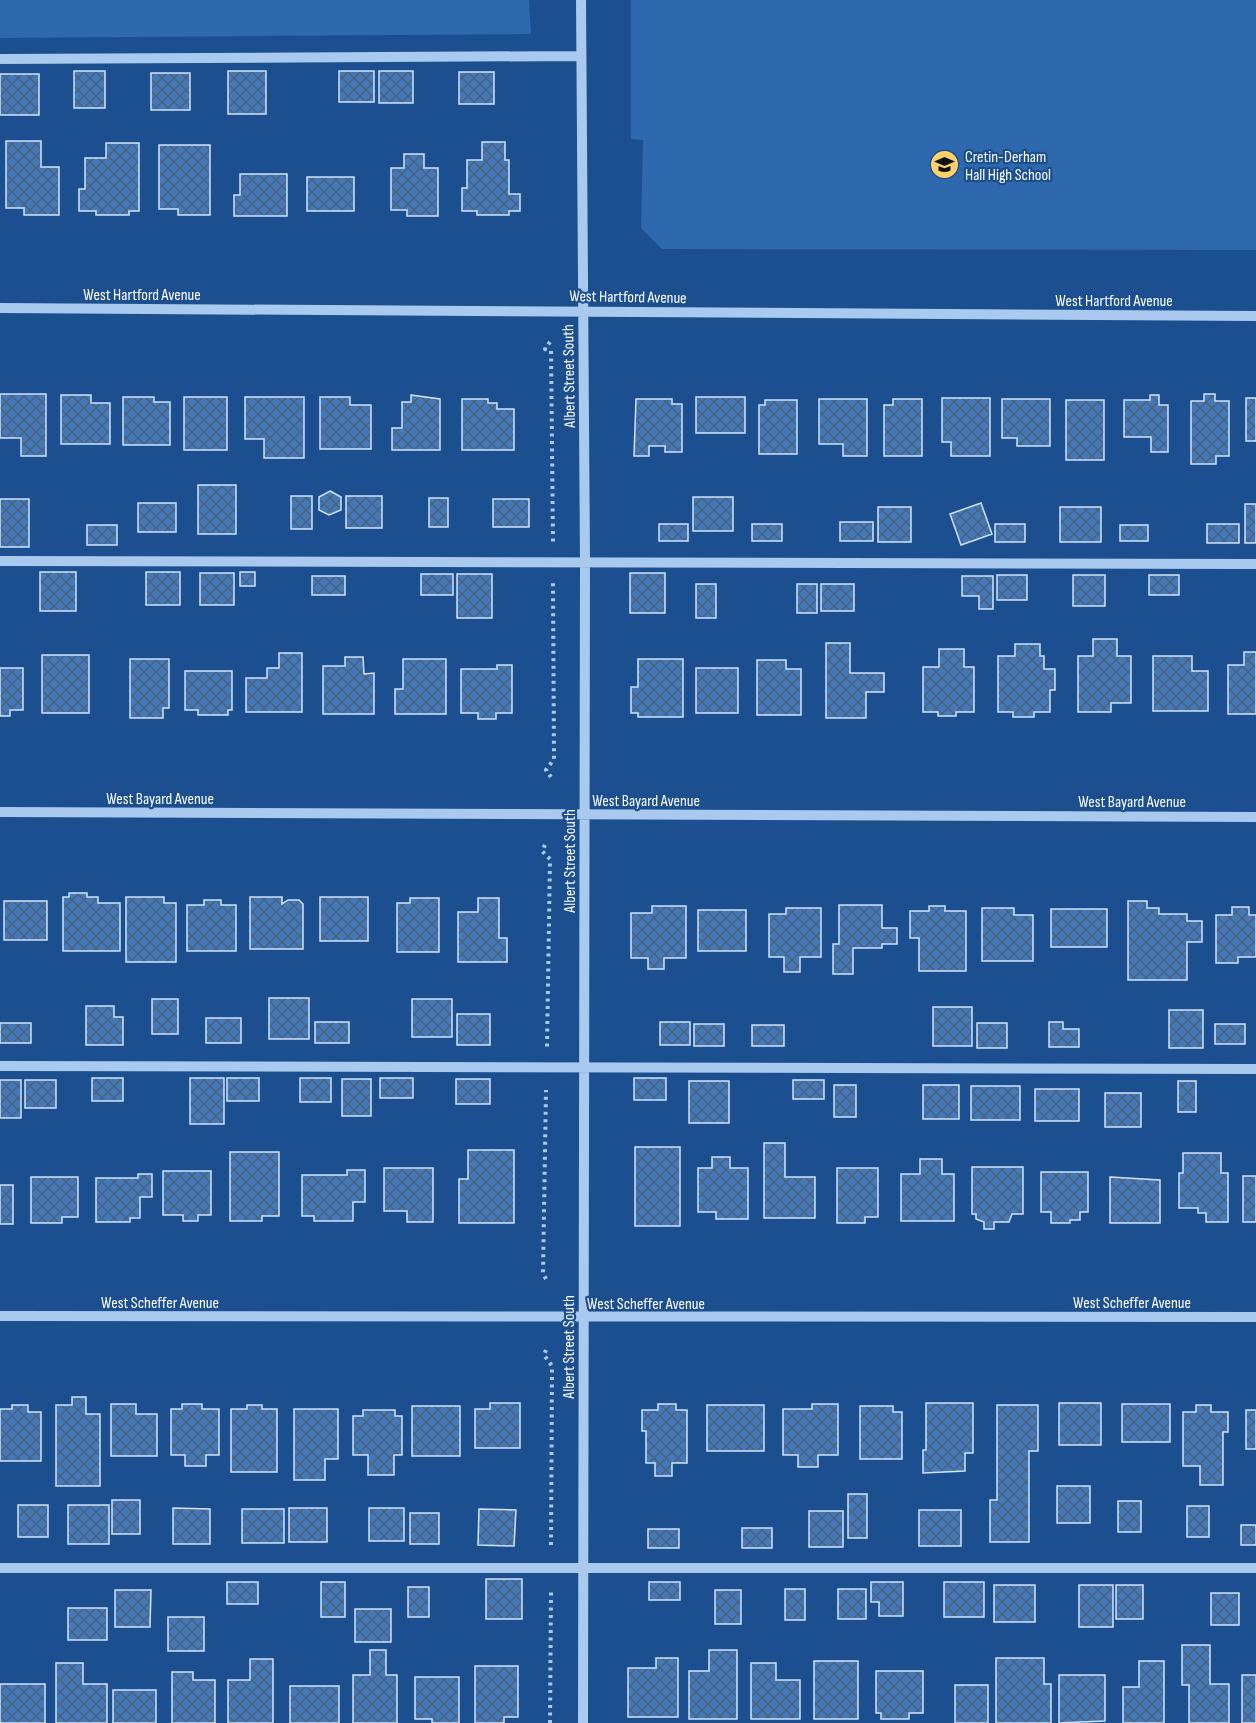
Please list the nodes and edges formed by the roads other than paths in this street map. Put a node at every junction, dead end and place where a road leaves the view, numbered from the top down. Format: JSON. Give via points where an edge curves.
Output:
{"nodes":[{"id":1,"x":581,"y":0,"type":"edge"},
{"id":2,"x":581,"y":56,"type":"junction"},
{"id":3,"x":0,"y":59,"type":"edge"},
{"id":4,"x":0,"y":308,"type":"edge"},
{"id":5,"x":582,"y":311,"type":"junction"},
{"id":6,"x":1256,"y":316,"type":"edge"},
{"id":7,"x":0,"y":561,"type":"edge"},
{"id":8,"x":585,"y":561,"type":"junction"},
{"id":9,"x":1256,"y":564,"type":"edge"},
{"id":10,"x":0,"y":812,"type":"edge"},
{"id":11,"x":584,"y":814,"type":"junction"},
{"id":12,"x":1256,"y":817,"type":"edge"},
{"id":13,"x":0,"y":1066,"type":"edge"},
{"id":14,"x":584,"y":1066,"type":"junction"},
{"id":15,"x":1256,"y":1070,"type":"edge"},
{"id":16,"x":0,"y":1316,"type":"edge"},
{"id":17,"x":1256,"y":1317,"type":"edge"},
{"id":18,"x":583,"y":1318,"type":"junction"},
{"id":19,"x":0,"y":1568,"type":"edge"},
{"id":20,"x":1256,"y":1568,"type":"edge"},
{"id":21,"x":583,"y":1570,"type":"junction"},
{"id":22,"x":583,"y":1723,"type":"edge"}],
"edges":[{"from":1,"to":2,"type":"street","name":"Albert Street South"},
{"from":2,"to":3,"type":"street"},
{"from":2,"to":5,"type":"street","name":"Albert Street South"},
{"from":4,"to":5,"type":"street","name":"West Hartford Avenue"},
{"from":5,"to":6,"type":"street","name":"West Hartford Avenue"},
{"from":5,"to":8,"type":"street","name":"Albert Street South"},
{"from":7,"to":8,"type":"street"},
{"from":8,"to":9,"type":"street"},
{"from":8,"to":11,"type":"street","name":"Albert Street South"},
{"from":10,"to":11,"type":"street","name":"West Bayard Avenue"},
{"from":11,"to":12,"type":"street","name":"West Bayard Avenue"},
{"from":11,"to":14,"type":"street","name":"Albert Street South"},
{"from":13,"to":14,"type":"street"},
{"from":14,"to":15,"type":"street"},
{"from":14,"to":18,"type":"street","name":"Albert Street South"},
{"from":16,"to":18,"type":"street","name":"West Scheffer Avenue"},
{"from":17,"to":18,"type":"street","name":"West Scheffer Avenue"},
{"from":18,"to":21,"type":"street","name":"Albert Street South"},
{"from":19,"to":21,"type":"street"},
{"from":20,"to":21,"type":"street"},
{"from":21,"to":22,"type":"street","name":"Albert Street South"}]}
